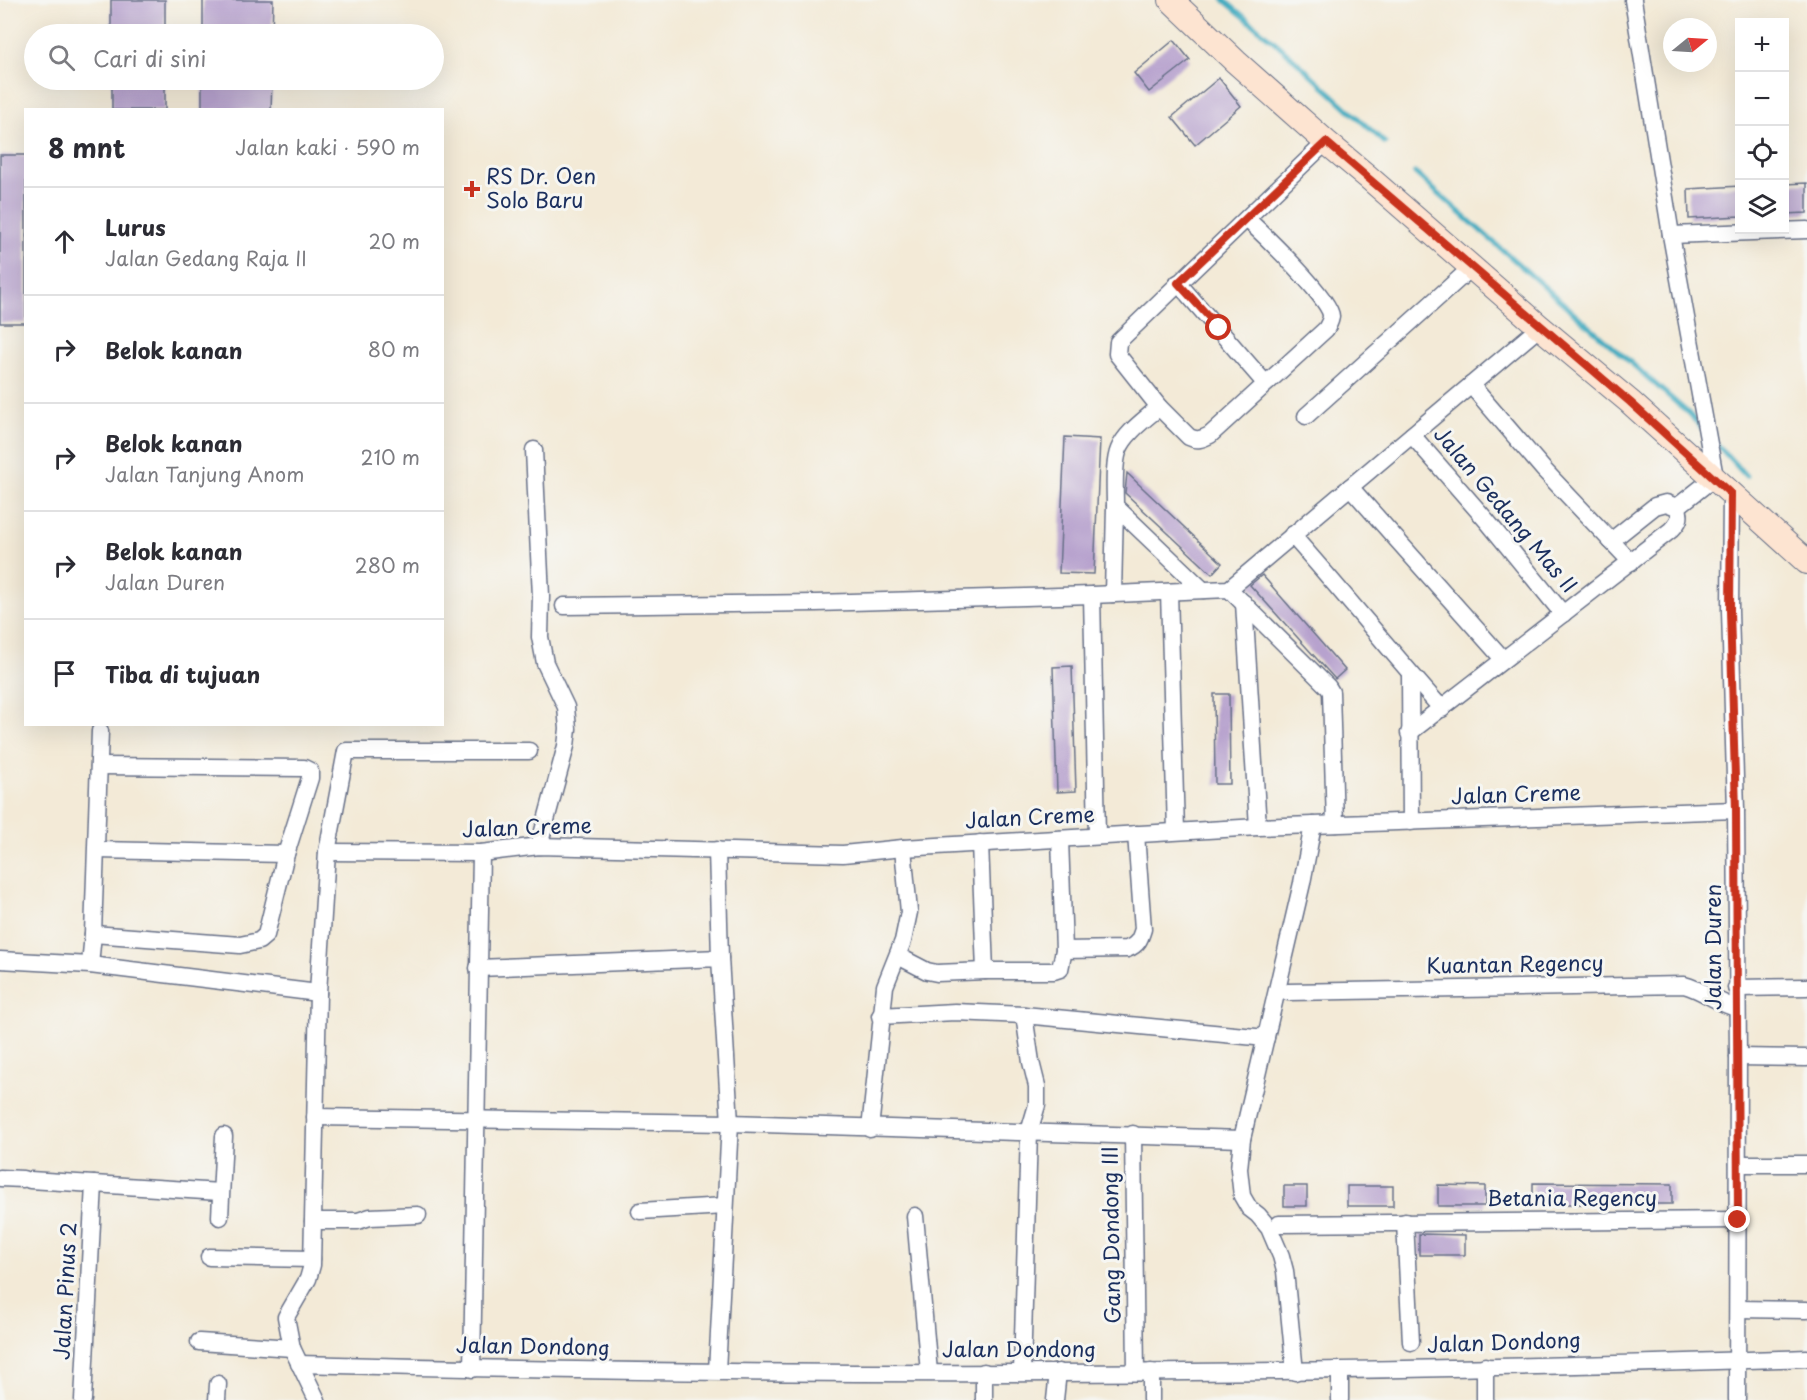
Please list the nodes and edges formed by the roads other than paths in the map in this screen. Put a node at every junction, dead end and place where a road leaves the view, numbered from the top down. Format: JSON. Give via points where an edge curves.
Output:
{"nodes":[{"id":1,"x":1171,"y":0,"type":"edge"},
{"id":2,"x":1633,"y":0,"type":"edge"},
{"id":3,"x":1192,"y":11,"type":"edge"},
{"id":4,"x":1326,"y":142,"type":"junction"},
{"id":5,"x":1247,"y":219,"type":"junction"},
{"id":6,"x":1807,"y":230,"type":"edge"},
{"id":7,"x":1671,"y":235,"type":"junction"},
{"id":8,"x":1471,"y":268,"type":"junction"},
{"id":9,"x":1178,"y":283,"type":"junction"},
{"id":10,"x":1540,"y":327,"type":"junction"},
{"id":11,"x":1265,"y":383,"type":"junction"},
{"id":12,"x":1472,"y":385,"type":"junction"},
{"id":13,"x":1159,"y":407,"type":"junction"},
{"id":14,"x":1306,"y":416,"type":"dead end"},
{"id":15,"x":1412,"y":435,"type":"junction"},
{"id":16,"x":534,"y":450,"type":"dead end"},
{"id":17,"x":1723,"y":485,"type":"junction"},
{"id":18,"x":1350,"y":487,"type":"junction"},
{"id":19,"x":1115,"y":506,"type":"junction"},
{"id":20,"x":1677,"y":507,"type":"junction"},
{"id":21,"x":1292,"y":535,"type":"junction"},
{"id":22,"x":1611,"y":541,"type":"junction"},
{"id":23,"x":1631,"y":562,"type":"junction"},
{"id":24,"x":1807,"y":562,"type":"edge"},
{"id":25,"x":1229,"y":589,"type":"junction"},
{"id":26,"x":1203,"y":590,"type":"junction"},
{"id":27,"x":1169,"y":592,"type":"junction"},
{"id":28,"x":1113,"y":594,"type":"junction"},
{"id":29,"x":1092,"y":596,"type":"junction"},
{"id":30,"x":1244,"y":603,"type":"junction"},
{"id":31,"x":564,"y":606,"type":"dead end"},
{"id":32,"x":1563,"y":614,"type":"junction"},
{"id":33,"x":1503,"y":659,"type":"junction"},
{"id":34,"x":1410,"y":674,"type":"junction"},
{"id":35,"x":1442,"y":709,"type":"junction"},
{"id":36,"x":100,"y":731,"type":"dead end"},
{"id":37,"x":1409,"y":733,"type":"junction"},
{"id":38,"x":529,"y":751,"type":"dead end"},
{"id":39,"x":99,"y":766,"type":"junction"},
{"id":40,"x":1736,"y":810,"type":"junction"},
{"id":41,"x":1411,"y":822,"type":"junction"},
{"id":42,"x":1335,"y":824,"type":"junction"},
{"id":43,"x":1313,"y":825,"type":"junction"},
{"id":44,"x":1258,"y":827,"type":"junction"},
{"id":45,"x":1176,"y":831,"type":"junction"},
{"id":46,"x":1136,"y":834,"type":"junction"},
{"id":47,"x":1097,"y":836,"type":"junction"},
{"id":48,"x":1060,"y":838,"type":"junction"},
{"id":49,"x":980,"y":843,"type":"junction"},
{"id":50,"x":539,"y":846,"type":"junction"},
{"id":51,"x":903,"y":848,"type":"junction"},
{"id":52,"x":97,"y":850,"type":"junction"},
{"id":53,"x":717,"y":850,"type":"junction"},
{"id":54,"x":327,"y":852,"type":"junction"},
{"id":55,"x":481,"y":853,"type":"junction"},
{"id":56,"x":286,"y":854,"type":"junction"},
{"id":57,"x":93,"y":934,"type":"junction"},
{"id":58,"x":1064,"y":950,"type":"junction"},
{"id":59,"x":898,"y":956,"type":"junction"},
{"id":60,"x":720,"y":958,"type":"junction"},
{"id":61,"x":0,"y":960,"type":"edge"},
{"id":62,"x":90,"y":965,"type":"junction"},
{"id":63,"x":478,"y":968,"type":"junction"},
{"id":64,"x":985,"y":970,"type":"junction"},
{"id":65,"x":1807,"y":987,"type":"edge"},
{"id":66,"x":1736,"y":988,"type":"junction"},
{"id":67,"x":1288,"y":992,"type":"dead end"},
{"id":68,"x":318,"y":993,"type":"junction"},
{"id":69,"x":1737,"y":1008,"type":"junction"},
{"id":70,"x":1024,"y":1015,"type":"junction"},
{"id":71,"x":880,"y":1016,"type":"junction"},
{"id":72,"x":1266,"y":1038,"type":"junction"},
{"id":73,"x":1738,"y":1057,"type":"junction"},
{"id":74,"x":1807,"y":1058,"type":"edge"},
{"id":75,"x":315,"y":1117,"type":"junction"},
{"id":76,"x":476,"y":1120,"type":"junction"},
{"id":77,"x":730,"y":1123,"type":"junction"},
{"id":78,"x":870,"y":1129,"type":"junction"},
{"id":79,"x":1029,"y":1132,"type":"junction"},
{"id":80,"x":1133,"y":1134,"type":"junction"},
{"id":81,"x":224,"y":1136,"type":"dead end"},
{"id":82,"x":1242,"y":1139,"type":"junction"},
{"id":83,"x":1738,"y":1164,"type":"junction"},
{"id":84,"x":1807,"y":1164,"type":"edge"},
{"id":85,"x":0,"y":1178,"type":"edge"},
{"id":86,"x":94,"y":1184,"type":"junction"},
{"id":87,"x":220,"y":1192,"type":"junction"},
{"id":88,"x":726,"y":1206,"type":"junction"},
{"id":89,"x":640,"y":1211,"type":"dead end"},
{"id":90,"x":418,"y":1215,"type":"dead end"},
{"id":91,"x":915,"y":1216,"type":"dead end"},
{"id":92,"x":220,"y":1217,"type":"dead end"},
{"id":93,"x":1738,"y":1220,"type":"junction"},
{"id":94,"x":313,"y":1221,"type":"junction"},
{"id":95,"x":1405,"y":1222,"type":"junction"},
{"id":96,"x":1279,"y":1224,"type":"dead end"},
{"id":97,"x":209,"y":1257,"type":"dead end"},
{"id":98,"x":312,"y":1259,"type":"junction"},
{"id":99,"x":1738,"y":1309,"type":"junction"},
{"id":100,"x":1807,"y":1310,"type":"edge"},
{"id":101,"x":199,"y":1342,"type":"dead end"},
{"id":102,"x":1411,"y":1342,"type":"dead end"},
{"id":103,"x":292,"y":1348,"type":"junction"},
{"id":104,"x":1807,"y":1358,"type":"edge"},
{"id":105,"x":1738,"y":1360,"type":"junction"},
{"id":106,"x":299,"y":1364,"type":"junction"},
{"id":107,"x":1485,"y":1366,"type":"junction"},
{"id":108,"x":472,"y":1369,"type":"junction"},
{"id":109,"x":717,"y":1371,"type":"junction"},
{"id":110,"x":1340,"y":1371,"type":"junction"},
{"id":111,"x":929,"y":1372,"type":"junction"},
{"id":112,"x":984,"y":1372,"type":"junction"},
{"id":113,"x":1022,"y":1372,"type":"junction"},
{"id":114,"x":1058,"y":1372,"type":"junction"},
{"id":115,"x":1143,"y":1372,"type":"junction"},
{"id":116,"x":1295,"y":1372,"type":"junction"},
{"id":117,"x":83,"y":1400,"type":"edge"},
{"id":118,"x":317,"y":1400,"type":"edge"},
{"id":119,"x":984,"y":1400,"type":"edge"},
{"id":120,"x":1055,"y":1400,"type":"edge"},
{"id":121,"x":1151,"y":1400,"type":"edge"},
{"id":122,"x":1340,"y":1400,"type":"edge"},
{"id":123,"x":1485,"y":1400,"type":"edge"},
{"id":124,"x":1737,"y":1400,"type":"edge"}],
"edges":[{"from":1,"to":3,"type":"main road"},
{"from":2,"to":7,"type":"street","name":"Jalan Duren"},
{"from":3,"to":4,"type":"main road"},
{"from":4,"to":5,"type":"street"},
{"from":4,"to":8,"type":"main road"},
{"from":5,"to":9,"type":"street"},
{"from":5,"to":11,"type":"street","via":[[1293,265],[1332,315],[1326,329]]},
{"from":6,"to":7,"type":"street"},
{"from":7,"to":17,"type":"street","name":"Jalan Duren","via":[[1711,447]]},
{"from":8,"to":10,"type":"main road"},
{"from":8,"to":14,"type":"street"},
{"from":9,"to":11,"type":"street"},
{"from":9,"to":13,"type":"street","via":[[1122,337],[1116,348]]},
{"from":10,"to":12,"type":"street"},
{"from":10,"to":17,"type":"main road"},
{"from":11,"to":13,"type":"street","via":[[1203,439],[1189,437]]},
{"from":12,"to":15,"type":"street"},
{"from":12,"to":22,"type":"street"},
{"from":13,"to":19,"type":"street","via":[[1119,448]]},
{"from":15,"to":18,"type":"street"},
{"from":15,"to":32,"type":"street","name":"Jalan Gedang Mas II"},
{"from":16,"to":50,"type":"street","via":[[540,637],[546,663],[566,707],[568,729]]},
{"from":17,"to":20,"type":"street"},
{"from":17,"to":24,"type":"main road"},
{"from":17,"to":40,"type":"street","name":"Jalan Duren"},
{"from":18,"to":21,"type":"street"},
{"from":18,"to":33,"type":"street"},
{"from":19,"to":26,"type":"street"},
{"from":19,"to":28,"type":"street"},
{"from":20,"to":22,"type":"street","via":[[1666,503],[1655,506]]},
{"from":20,"to":23,"type":"street","via":[[1678,523]]},
{"from":21,"to":25,"type":"street"},
{"from":21,"to":34,"type":"street"},
{"from":22,"to":23,"type":"street"},
{"from":23,"to":32,"type":"street"},
{"from":25,"to":26,"type":"street"},
{"from":25,"to":30,"type":"street"},
{"from":26,"to":27,"type":"street"},
{"from":27,"to":28,"type":"street"},
{"from":27,"to":45,"type":"street"},
{"from":28,"to":29,"type":"street"},
{"from":29,"to":31,"type":"street"},
{"from":29,"to":47,"type":"street"},
{"from":30,"to":42,"type":"street","via":[[1331,692]]},
{"from":30,"to":44,"type":"street"},
{"from":32,"to":33,"type":"street"},
{"from":33,"to":35,"type":"street"},
{"from":34,"to":35,"type":"street"},
{"from":34,"to":37,"type":"street"},
{"from":35,"to":37,"type":"street"},
{"from":36,"to":39,"type":"street"},
{"from":37,"to":41,"type":"street"},
{"from":38,"to":54,"type":"street","via":[[346,751]]},
{"from":39,"to":52,"type":"street"},
{"from":39,"to":56,"type":"street","via":[[307,769],[310,778]]},
{"from":40,"to":41,"type":"street","name":"Jalan Creme"},
{"from":40,"to":66,"type":"street","name":"Jalan Duren"},
{"from":41,"to":42,"type":"street","name":"Jalan Creme"},
{"from":42,"to":43,"type":"street","name":"Jalan Creme"},
{"from":43,"to":44,"type":"street","name":"Jalan Creme"},
{"from":43,"to":72,"type":"street"},
{"from":44,"to":45,"type":"street","name":"Jalan Creme"},
{"from":45,"to":46,"type":"street","name":"Jalan Creme"},
{"from":46,"to":47,"type":"street","name":"Jalan Creme"},
{"from":46,"to":58,"type":"street","via":[[1143,929],[1140,939],[1127,949]]},
{"from":47,"to":48,"type":"street","name":"Jalan Creme"},
{"from":48,"to":49,"type":"street","name":"Jalan Creme"},
{"from":48,"to":58,"type":"street"},
{"from":49,"to":51,"type":"street","name":"Jalan Creme"},
{"from":49,"to":64,"type":"street"},
{"from":50,"to":53,"type":"street","name":"Jalan Creme"},
{"from":50,"to":55,"type":"street","name":"Jalan Creme"},
{"from":51,"to":53,"type":"street","name":"Jalan Creme","via":[[843,854]]},
{"from":51,"to":59,"type":"street","via":[[909,912]]},
{"from":52,"to":56,"type":"street"},
{"from":52,"to":57,"type":"street"},
{"from":53,"to":60,"type":"street"},
{"from":54,"to":55,"type":"street","name":"Jalan Creme"},
{"from":54,"to":68,"type":"street"},
{"from":55,"to":63,"type":"street"},
{"from":56,"to":57,"type":"street","via":[[266,936],[259,941],[240,945]]},
{"from":57,"to":62,"type":"street"},
{"from":58,"to":64,"type":"street","via":[[1057,970]]},
{"from":59,"to":64,"type":"street","via":[[937,973]]},
{"from":59,"to":71,"type":"street","via":[[885,986]]},
{"from":60,"to":63,"type":"street"},
{"from":60,"to":77,"type":"street"},
{"from":61,"to":62,"type":"street"},
{"from":62,"to":68,"type":"street"},
{"from":63,"to":76,"type":"street"},
{"from":65,"to":66,"type":"street"},
{"from":66,"to":69,"type":"street","name":"Jalan Duren"},
{"from":67,"to":69,"type":"street","name":"Kuantan Regency","via":[[1684,985]]},
{"from":68,"to":75,"type":"street"},
{"from":69,"to":73,"type":"street","name":"Jalan Duren"},
{"from":70,"to":71,"type":"street","via":[[955,1012]]},
{"from":70,"to":72,"type":"street"},
{"from":70,"to":79,"type":"street","via":[[1037,1086],[1037,1105]]},
{"from":71,"to":78,"type":"street"},
{"from":72,"to":82,"type":"street"},
{"from":73,"to":74,"type":"street"},
{"from":73,"to":83,"type":"street","name":"Jalan Duren"},
{"from":75,"to":76,"type":"street"},
{"from":75,"to":94,"type":"street"},
{"from":76,"to":77,"type":"street"},
{"from":76,"to":108,"type":"street"},
{"from":77,"to":78,"type":"street"},
{"from":77,"to":88,"type":"street"},
{"from":78,"to":79,"type":"street"},
{"from":79,"to":80,"type":"street"},
{"from":79,"to":113,"type":"street"},
{"from":80,"to":82,"type":"street"},
{"from":80,"to":115,"type":"street","name":"Gang Dondong III"},
{"from":81,"to":87,"type":"street"},
{"from":82,"to":116,"type":"street","via":[[1242,1196],[1269,1228],[1285,1271]]},
{"from":83,"to":84,"type":"street"},
{"from":83,"to":93,"type":"street","name":"Jalan Duren"},
{"from":85,"to":86,"type":"street"},
{"from":86,"to":87,"type":"street"},
{"from":86,"to":117,"type":"street","name":"Jalan Pinus 2"},
{"from":87,"to":92,"type":"street"},
{"from":88,"to":89,"type":"street"},
{"from":88,"to":109,"type":"street"},
{"from":90,"to":94,"type":"street"},
{"from":91,"to":111,"type":"street"},
{"from":93,"to":95,"type":"street","name":"Betania Regency"},
{"from":93,"to":99,"type":"street","name":"Jalan Duren"},
{"from":94,"to":98,"type":"street"},
{"from":95,"to":96,"type":"street","name":"Betania Regency"},
{"from":95,"to":102,"type":"street"},
{"from":97,"to":98,"type":"street"},
{"from":98,"to":103,"type":"street","via":[[308,1279],[286,1317]]},
{"from":99,"to":100,"type":"street"},
{"from":99,"to":105,"type":"street","name":"Jalan Duren"},
{"from":101,"to":103,"type":"street"},
{"from":103,"to":106,"type":"street"},
{"from":104,"to":105,"type":"street","name":"Jalan Dondong"},
{"from":105,"to":107,"type":"street","name":"Jalan Dondong"},
{"from":105,"to":124,"type":"street","name":"Jalan Duren"},
{"from":106,"to":108,"type":"street","name":"Jalan Dondong"},
{"from":106,"to":118,"type":"street"},
{"from":107,"to":110,"type":"street","name":"Jalan Dondong"},
{"from":107,"to":123,"type":"street"},
{"from":108,"to":109,"type":"street","name":"Jalan Dondong"},
{"from":109,"to":111,"type":"street","name":"Jalan Dondong"},
{"from":110,"to":116,"type":"street","name":"Jalan Dondong"},
{"from":110,"to":122,"type":"street"},
{"from":111,"to":112,"type":"street","name":"Jalan Dondong"},
{"from":112,"to":113,"type":"street","name":"Jalan Dondong"},
{"from":112,"to":119,"type":"street"},
{"from":113,"to":114,"type":"street","name":"Jalan Dondong"},
{"from":114,"to":115,"type":"street","name":"Jalan Dondong"},
{"from":114,"to":120,"type":"street"},
{"from":115,"to":116,"type":"street","name":"Jalan Dondong"},
{"from":115,"to":121,"type":"street","name":"Gang Dondong III"}]}
